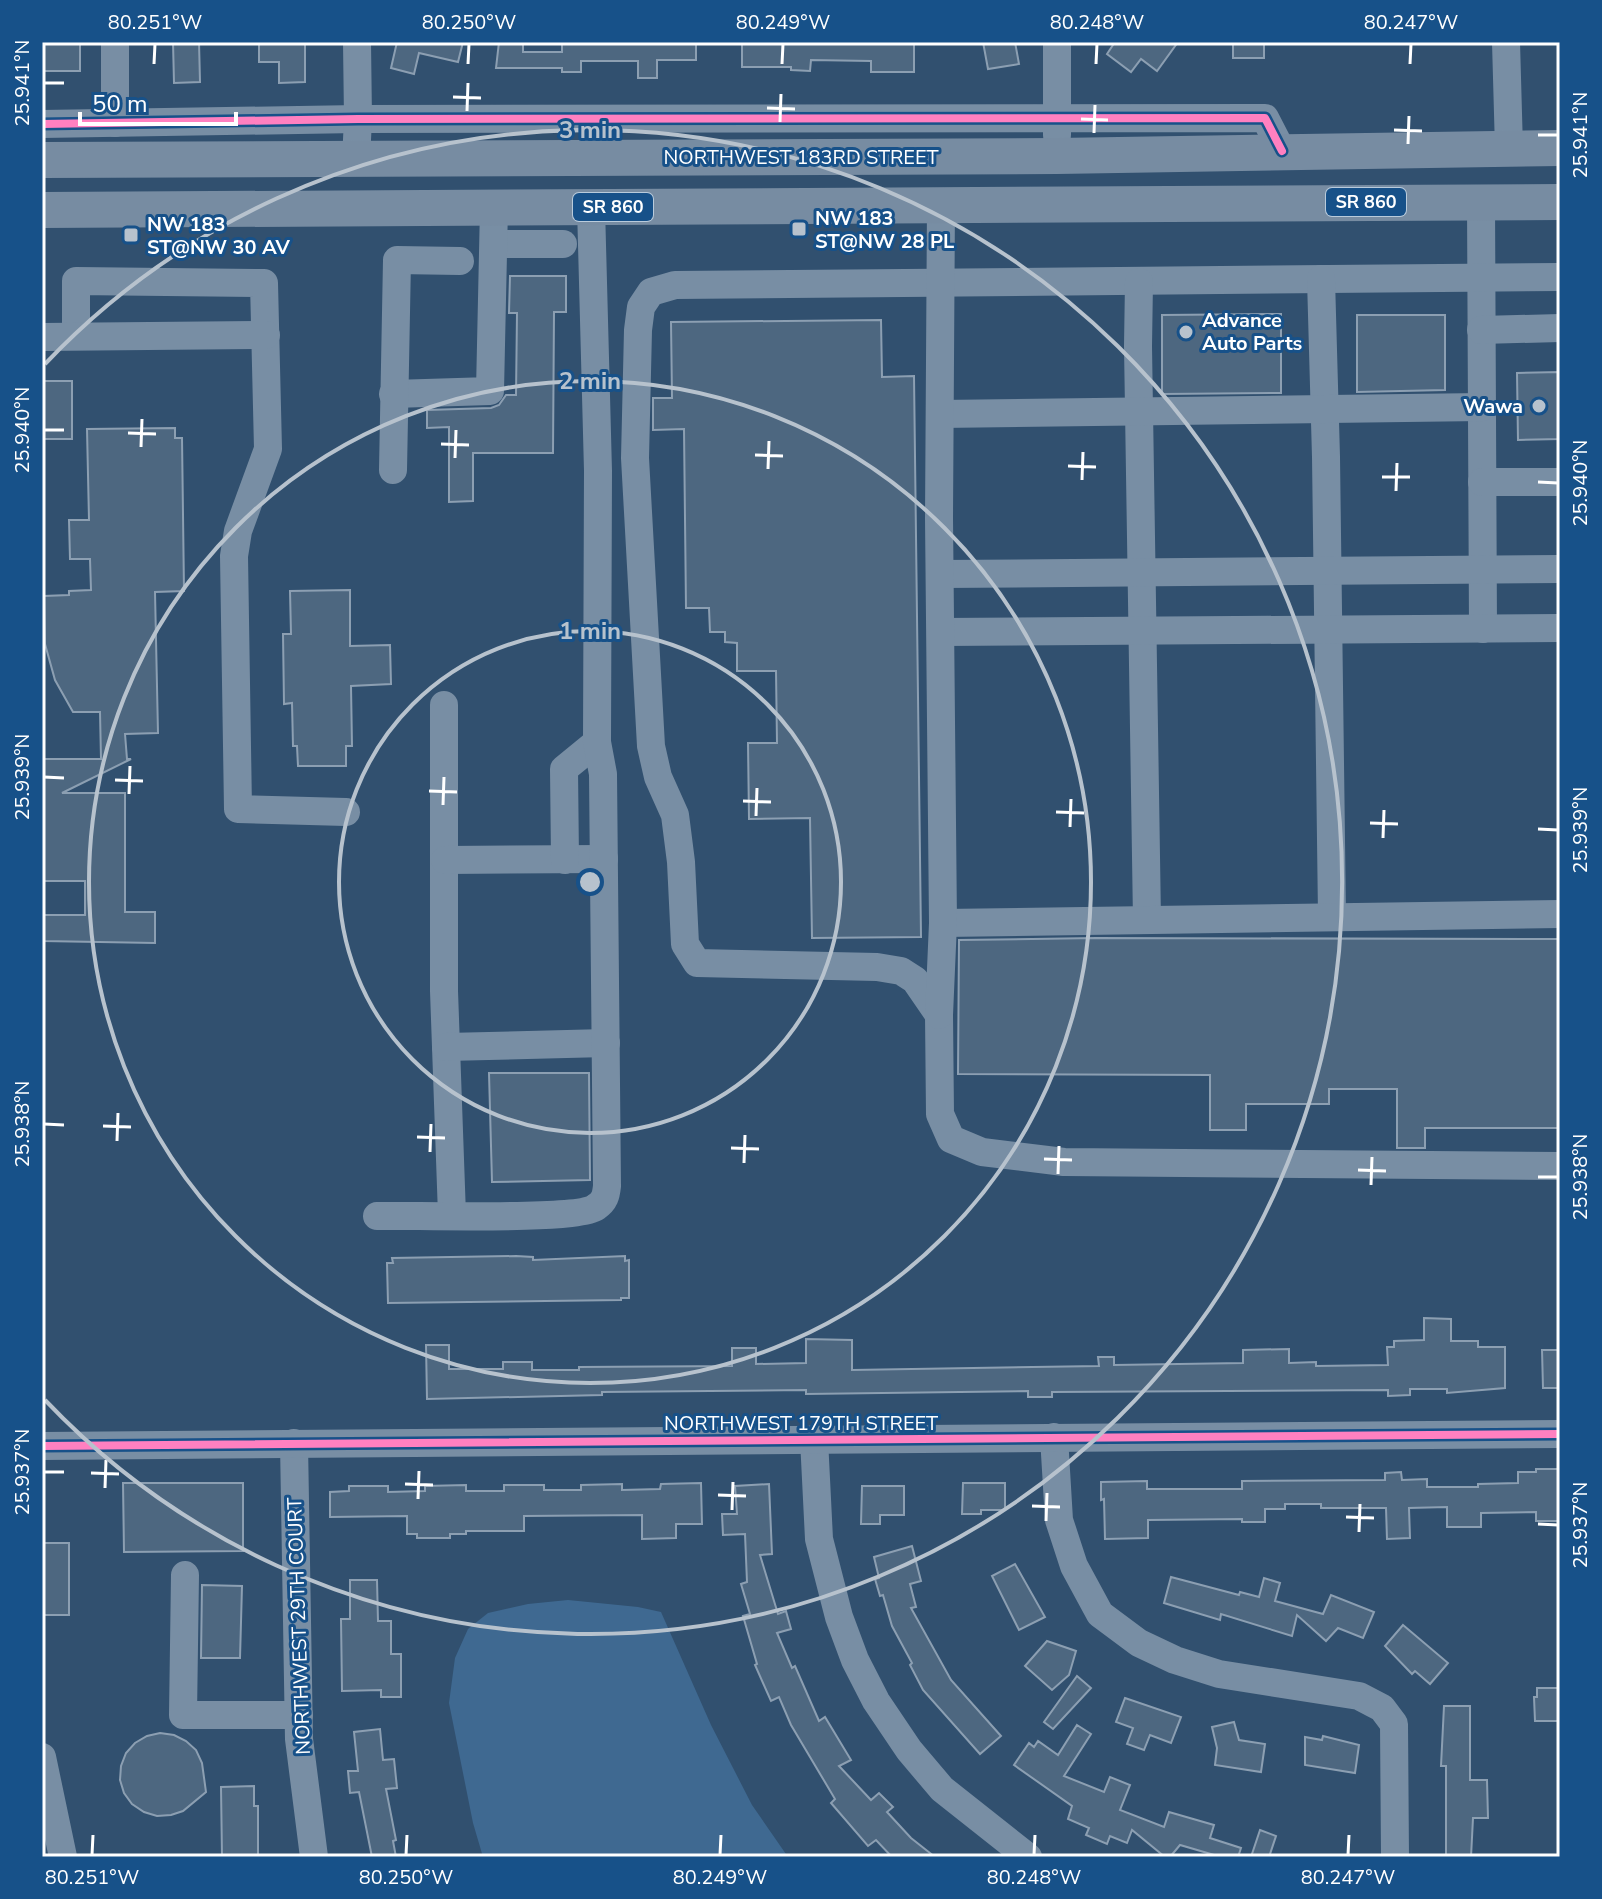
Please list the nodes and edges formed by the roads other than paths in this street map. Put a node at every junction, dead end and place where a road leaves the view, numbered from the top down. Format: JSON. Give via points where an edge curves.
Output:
{"nodes":[{"id":1,"x":115,"y":42,"type":"edge"},
{"id":2,"x":357,"y":42,"type":"edge"},
{"id":3,"x":1057,"y":42,"type":"edge"},
{"id":4,"x":1506,"y":42,"type":"edge"},
{"id":5,"x":1057,"y":118,"type":"junction"},
{"id":6,"x":358,"y":119,"type":"junction"},
{"id":7,"x":115,"y":123,"type":"junction"},
{"id":8,"x":42,"y":124,"type":"edge"},
{"id":9,"x":1560,"y":148,"type":"edge"},
{"id":10,"x":1509,"y":149,"type":"junction"},
{"id":11,"x":1282,"y":151,"type":"junction"},
{"id":12,"x":977,"y":156,"type":"junction"},
{"id":13,"x":1057,"y":156,"type":"junction"},
{"id":14,"x":42,"y":160,"type":"edge"},
{"id":15,"x":356,"y":160,"type":"junction"},
{"id":16,"x":1481,"y":202,"type":"junction"},
{"id":17,"x":1560,"y":202,"type":"edge"},
{"id":18,"x":941,"y":203,"type":"junction"},
{"id":19,"x":494,"y":207,"type":"junction"},
{"id":20,"x":591,"y":207,"type":"junction"},
{"id":21,"x":284,"y":209,"type":"junction"},
{"id":22,"x":42,"y":210,"type":"edge"},
{"id":23,"x":494,"y":244,"type":"junction"},
{"id":24,"x":563,"y":244,"type":"dead end"},
{"id":25,"x":460,"y":261,"type":"dead end"},
{"id":26,"x":1480,"y":277,"type":"junction"},
{"id":27,"x":1560,"y":277,"type":"edge"},
{"id":28,"x":1321,"y":279,"type":"junction"},
{"id":29,"x":1139,"y":282,"type":"junction"},
{"id":30,"x":940,"y":284,"type":"junction"},
{"id":31,"x":1560,"y":328,"type":"edge"},
{"id":32,"x":1481,"y":330,"type":"junction"},
{"id":33,"x":266,"y":335,"type":"junction"},
{"id":34,"x":76,"y":336,"type":"junction"},
{"id":35,"x":42,"y":337,"type":"edge"},
{"id":36,"x":393,"y":394,"type":"junction"},
{"id":37,"x":1483,"y":407,"type":"junction"},
{"id":38,"x":1324,"y":410,"type":"junction"},
{"id":39,"x":1140,"y":412,"type":"junction"},
{"id":40,"x":940,"y":414,"type":"junction"},
{"id":41,"x":393,"y":470,"type":"dead end"},
{"id":42,"x":1482,"y":482,"type":"junction"},
{"id":43,"x":1560,"y":482,"type":"edge"},
{"id":44,"x":1560,"y":569,"type":"edge"},
{"id":45,"x":1327,"y":570,"type":"junction"},
{"id":46,"x":1483,"y":570,"type":"junction"},
{"id":47,"x":1141,"y":573,"type":"junction"},
{"id":48,"x":941,"y":574,"type":"junction"},
{"id":49,"x":1560,"y":628,"type":"edge"},
{"id":50,"x":1329,"y":629,"type":"junction"},
{"id":51,"x":1483,"y":629,"type":"junction"},
{"id":52,"x":1142,"y":631,"type":"junction"},
{"id":53,"x":942,"y":632,"type":"junction"},
{"id":54,"x":444,"y":705,"type":"dead end"},
{"id":55,"x":597,"y":742,"type":"junction"},
{"id":56,"x":346,"y":812,"type":"dead end"},
{"id":57,"x":585,"y":859,"type":"junction"},
{"id":58,"x":445,"y":860,"type":"junction"},
{"id":59,"x":1560,"y":914,"type":"edge"},
{"id":60,"x":1332,"y":916,"type":"junction"},
{"id":61,"x":1147,"y":920,"type":"junction"},
{"id":62,"x":943,"y":923,"type":"junction"},
{"id":63,"x":939,"y":1015,"type":"junction"},
{"id":64,"x":606,"y":1043,"type":"junction"},
{"id":65,"x":446,"y":1047,"type":"junction"},
{"id":66,"x":1560,"y":1166,"type":"edge"},
{"id":67,"x":452,"y":1215,"type":"junction"},
{"id":68,"x":377,"y":1216,"type":"dead end"},
{"id":69,"x":1560,"y":1434,"type":"edge"},
{"id":70,"x":1054,"y":1437,"type":"junction"},
{"id":71,"x":814,"y":1439,"type":"junction"},
{"id":72,"x":294,"y":1443,"type":"junction"},
{"id":73,"x":42,"y":1446,"type":"edge"},
{"id":74,"x":42,"y":1467,"type":"edge"},
{"id":75,"x":185,"y":1575,"type":"dead end"},
{"id":76,"x":299,"y":1715,"type":"junction"},
{"id":77,"x":42,"y":1757,"type":"edge"},
{"id":78,"x":63,"y":1857,"type":"edge"},
{"id":79,"x":314,"y":1857,"type":"edge"},
{"id":80,"x":1028,"y":1857,"type":"edge"},
{"id":81,"x":1395,"y":1857,"type":"edge"}],
"edges":[{"from":1,"to":7,"type":"street"},
{"from":2,"to":6,"type":"street"},
{"from":3,"to":5,"type":"street"},
{"from":4,"to":10,"type":"street"},
{"from":5,"to":6,"type":"street"},
{"from":5,"to":11,"type":"street","via":[[1265,118]]},
{"from":5,"to":13,"type":"street"},
{"from":6,"to":7,"type":"street"},
{"from":6,"to":15,"type":"street"},
{"from":7,"to":8,"type":"street"},
{"from":9,"to":10,"type":"main road","name":"NORTHWEST 183RD STREET"},
{"from":10,"to":11,"type":"main road","name":"NORTHWEST 183RD STREET"},
{"from":11,"to":13,"type":"main road","name":"NORTHWEST 183RD STREET"},
{"from":12,"to":13,"type":"main road","name":"NORTHWEST 183RD STREET"},
{"from":12,"to":15,"type":"main road","name":"NORTHWEST 183RD STREET"},
{"from":12,"to":18,"type":"main road","via":[[943,184]]},
{"from":14,"to":15,"type":"main road","name":"NORTHWEST 183RD STREET"},
{"from":15,"to":21,"type":"main road","via":[[327,192]]},
{"from":16,"to":17,"type":"main road","number":"SR 860"},
{"from":16,"to":18,"type":"main road","number":"SR 860"},
{"from":16,"to":26,"type":"street"},
{"from":18,"to":20,"type":"main road","number":"SR 860"},
{"from":18,"to":30,"type":"street"},
{"from":19,"to":20,"type":"main road","number":"SR 860"},
{"from":19,"to":21,"type":"main road","number":"SR 860"},
{"from":19,"to":23,"type":"street"},
{"from":20,"to":55,"type":"street","via":[[598,471]]},
{"from":21,"to":22,"type":"main road","number":"SR 860"},
{"from":23,"to":24,"type":"street"},
{"from":23,"to":36,"type":"street","via":[[490,391]]},
{"from":25,"to":36,"type":"street","via":[[397,260]]},
{"from":26,"to":27,"type":"street"},
{"from":26,"to":28,"type":"street"},
{"from":26,"to":32,"type":"street"},
{"from":28,"to":29,"type":"street"},
{"from":28,"to":38,"type":"street"},
{"from":29,"to":30,"type":"street"},
{"from":29,"to":39,"type":"street"},
{"from":30,"to":40,"type":"street"},
{"from":30,"to":63,"type":"street","via":[[760,282],[675,285],[651,292],[641,307],[638,330],[635,458],[651,746],[675,815],[685,944],[697,963],[901,971],[915,980]]},
{"from":31,"to":32,"type":"street"},
{"from":32,"to":37,"type":"street"},
{"from":33,"to":34,"type":"street"},
{"from":33,"to":34,"type":"street","via":[[264,283],[76,281]]},
{"from":33,"to":56,"type":"street","via":[[268,449],[234,556],[238,809]]},
{"from":34,"to":35,"type":"street"},
{"from":36,"to":41,"type":"street"},
{"from":37,"to":38,"type":"street"},
{"from":37,"to":42,"type":"street"},
{"from":38,"to":39,"type":"street"},
{"from":38,"to":45,"type":"street"},
{"from":39,"to":40,"type":"street"},
{"from":39,"to":47,"type":"street"},
{"from":40,"to":48,"type":"street"},
{"from":42,"to":43,"type":"street"},
{"from":42,"to":46,"type":"street"},
{"from":44,"to":46,"type":"street"},
{"from":45,"to":46,"type":"street"},
{"from":45,"to":47,"type":"street"},
{"from":45,"to":50,"type":"street"},
{"from":46,"to":51,"type":"street"},
{"from":47,"to":48,"type":"street"},
{"from":47,"to":52,"type":"street"},
{"from":48,"to":53,"type":"street"},
{"from":49,"to":51,"type":"street"},
{"from":50,"to":51,"type":"street"},
{"from":50,"to":52,"type":"street"},
{"from":50,"to":60,"type":"street"},
{"from":52,"to":53,"type":"street"},
{"from":52,"to":61,"type":"street"},
{"from":53,"to":62,"type":"street"},
{"from":54,"to":58,"type":"street"},
{"from":55,"to":57,"type":"street","via":[[603,774]]},
{"from":55,"to":57,"type":"street","via":[[564,769]]},
{"from":57,"to":58,"type":"street"},
{"from":57,"to":64,"type":"street"},
{"from":58,"to":65,"type":"street"},
{"from":59,"to":60,"type":"street"},
{"from":60,"to":61,"type":"street"},
{"from":61,"to":62,"type":"street"},
{"from":62,"to":63,"type":"street"},
{"from":63,"to":66,"type":"street","via":[[940,1114],[951,1139],[982,1152],[1064,1162]]},
{"from":64,"to":65,"type":"street"},
{"from":64,"to":67,"type":"street","via":[[605,1198],[595,1209],[563,1214]]},
{"from":65,"to":67,"type":"street"},
{"from":67,"to":68,"type":"street"},
{"from":69,"to":70,"type":"street","name":"NORTHWEST 179TH STREET"},
{"from":70,"to":71,"type":"street","name":"NORTHWEST 179TH STREET"},
{"from":70,"to":81,"type":"street","via":[[1059,1520],[1074,1566],[1100,1614],[1139,1643],[1175,1660],[1219,1674],[1359,1696],[1382,1708],[1394,1724]]},
{"from":71,"to":72,"type":"street","name":"NORTHWEST 179TH STREET"},
{"from":71,"to":80,"type":"street","via":[[819,1539],[839,1617],[862,1674],[909,1750],[942,1789]]},
{"from":72,"to":73,"type":"street","name":"NORTHWEST 179TH STREET"},
{"from":72,"to":76,"type":"street","name":"NORTHWEST 29TH COURT"},
{"from":73,"to":74,"type":"street"},
{"from":75,"to":76,"type":"street","via":[[183,1715]]},
{"from":76,"to":79,"type":"street","name":"NORTHWEST 29TH COURT"},
{"from":77,"to":78,"type":"street"}]}
